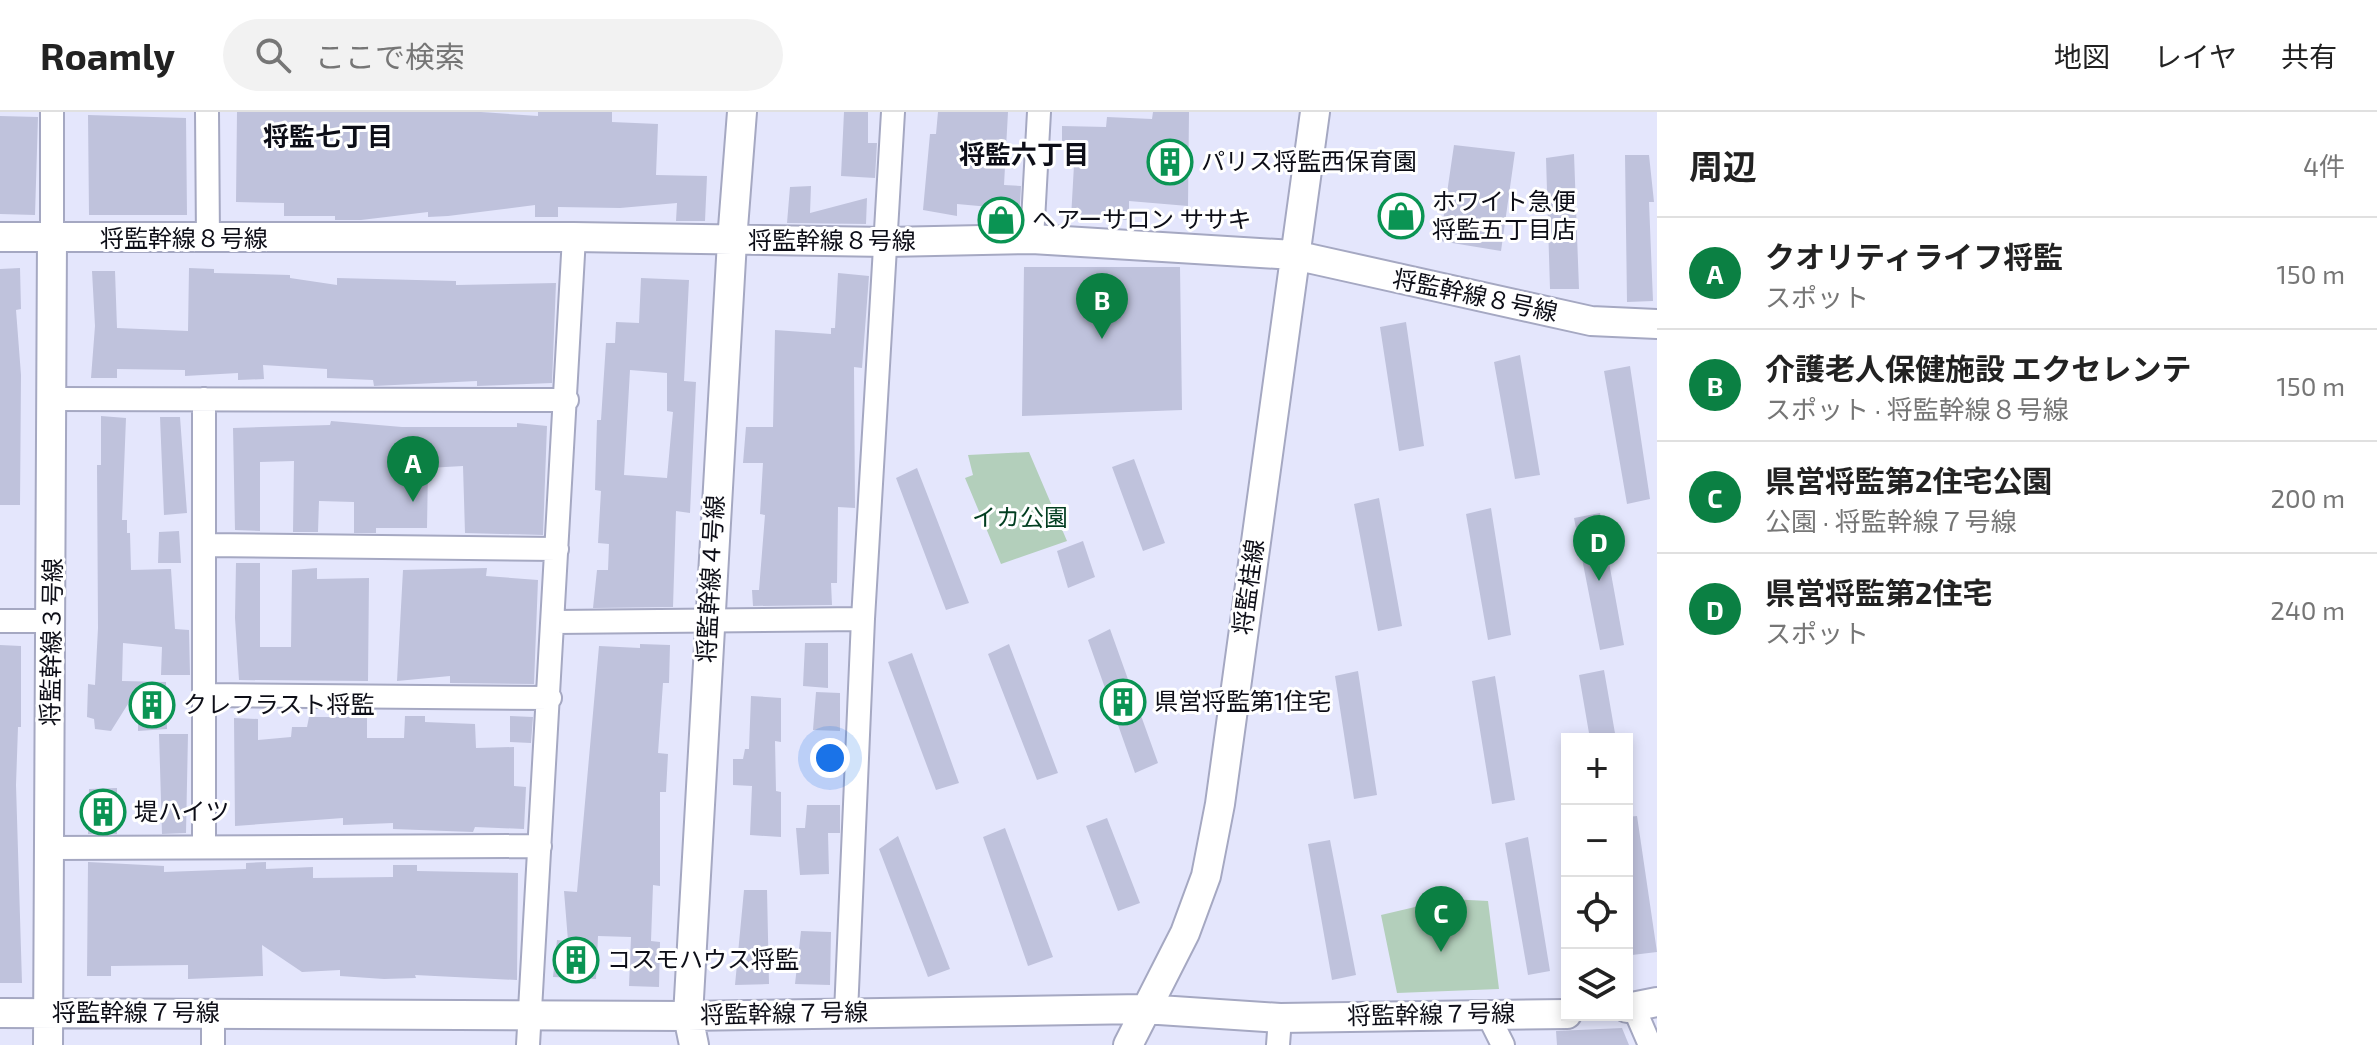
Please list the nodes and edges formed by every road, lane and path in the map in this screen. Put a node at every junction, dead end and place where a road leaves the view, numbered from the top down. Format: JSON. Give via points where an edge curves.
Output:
{"nodes":[{"id":1,"x":52,"y":112,"type":"edge"},
{"id":2,"x":207,"y":112,"type":"edge"},
{"id":3,"x":742,"y":112,"type":"edge"},
{"id":4,"x":893,"y":112,"type":"edge"},
{"id":5,"x":1039,"y":112,"type":"edge"},
{"id":6,"x":1315,"y":112,"type":"edge"},
{"id":7,"x":0,"y":237,"type":"edge"},
{"id":8,"x":574,"y":237,"type":"junction"},
{"id":9,"x":52,"y":238,"type":"junction"},
{"id":10,"x":208,"y":239,"type":"junction"},
{"id":11,"x":1032,"y":239,"type":"junction"},
{"id":12,"x":732,"y":241,"type":"junction"},
{"id":13,"x":887,"y":242,"type":"junction"},
{"id":14,"x":1294,"y":255,"type":"junction"},
{"id":15,"x":1657,"y":324,"type":"edge"},
{"id":16,"x":54,"y":399,"type":"junction"},
{"id":17,"x":204,"y":399,"type":"junction"},
{"id":18,"x":567,"y":400,"type":"junction"},
{"id":19,"x":205,"y":545,"type":"junction"},
{"id":20,"x":557,"y":549,"type":"junction"},
{"id":21,"x":709,"y":619,"type":"junction"},
{"id":22,"x":863,"y":619,"type":"junction"},
{"id":23,"x":0,"y":621,"type":"edge"},
{"id":24,"x":52,"y":621,"type":"junction"},
{"id":25,"x":555,"y":622,"type":"junction"},
{"id":26,"x":205,"y":695,"type":"junction"},
{"id":27,"x":550,"y":698,"type":"junction"},
{"id":28,"x":204,"y":845,"type":"junction"},
{"id":29,"x":540,"y":846,"type":"junction"},
{"id":30,"x":49,"y":848,"type":"junction"},
{"id":31,"x":1639,"y":1006,"type":"edge"},
{"id":32,"x":1144,"y":1009,"type":"junction"},
{"id":33,"x":0,"y":1013,"type":"edge"},
{"id":34,"x":49,"y":1013,"type":"junction"},
{"id":35,"x":213,"y":1013,"type":"junction"},
{"id":36,"x":530,"y":1013,"type":"junction"},
{"id":37,"x":846,"y":1013,"type":"junction"},
{"id":38,"x":1561,"y":1014,"type":"edge"},
{"id":39,"x":1488,"y":1015,"type":"junction"},
{"id":40,"x":688,"y":1016,"type":"junction"},
{"id":41,"x":1279,"y":1031,"type":"edge"},
{"id":42,"x":48,"y":1045,"type":"edge"},
{"id":43,"x":213,"y":1045,"type":"edge"},
{"id":44,"x":528,"y":1045,"type":"edge"},
{"id":45,"x":694,"y":1045,"type":"edge"},
{"id":46,"x":1128,"y":1045,"type":"edge"},
{"id":47,"x":1503,"y":1045,"type":"edge"},
{"id":48,"x":1650,"y":1045,"type":"edge"}],
"edges":[{"from":1,"to":9,"type":"street"},
{"from":2,"to":10,"type":"street"},
{"from":3,"to":12,"type":"street","name":"将監幹線４号線"},
{"from":4,"to":13,"type":"street"},
{"from":5,"to":11,"type":"street"},
{"from":6,"to":14,"type":"street","name":"将監桂線"},
{"from":7,"to":9,"type":"street","name":"将監幹線８号線"},
{"from":8,"to":10,"type":"street","name":"将監幹線８号線"},
{"from":8,"to":12,"type":"street","name":"将監幹線８号線"},
{"from":8,"to":18,"type":"street"},
{"from":9,"to":10,"type":"street","name":"将監幹線８号線"},
{"from":9,"to":16,"type":"street","name":"将監幹線３号線"},
{"from":11,"to":13,"type":"street","name":"将監幹線８号線"},
{"from":11,"to":14,"type":"street","name":"将監幹線８号線"},
{"from":12,"to":13,"type":"street","name":"将監幹線８号線"},
{"from":12,"to":21,"type":"street","name":"将監幹線４号線"},
{"from":13,"to":22,"type":"street"},
{"from":14,"to":15,"type":"street","name":"将監幹線８号線","via":[[1591,321]]},
{"from":14,"to":32,"type":"street","name":"将監桂線","via":[[1206,876],[1185,933]]},
{"from":16,"to":17,"type":"street"},
{"from":16,"to":24,"type":"street","name":"将監幹線３号線"},
{"from":17,"to":18,"type":"street"},
{"from":17,"to":19,"type":"street"},
{"from":18,"to":20,"type":"street"},
{"from":19,"to":20,"type":"street"},
{"from":19,"to":26,"type":"street"},
{"from":20,"to":25,"type":"street"},
{"from":21,"to":22,"type":"street"},
{"from":21,"to":25,"type":"street"},
{"from":21,"to":40,"type":"street","name":"将監幹線４号線"},
{"from":22,"to":37,"type":"street"},
{"from":23,"to":24,"type":"street"},
{"from":24,"to":30,"type":"street","name":"将監幹線３号線"},
{"from":25,"to":27,"type":"street"},
{"from":26,"to":27,"type":"street"},
{"from":26,"to":28,"type":"street"},
{"from":27,"to":29,"type":"street"},
{"from":28,"to":29,"type":"street"},
{"from":28,"to":30,"type":"street"},
{"from":29,"to":36,"type":"street"},
{"from":30,"to":34,"type":"street","name":"将監幹線３号線"},
{"from":31,"to":48,"type":"street"},
{"from":32,"to":37,"type":"street","name":"将監幹線７号線"},
{"from":32,"to":41,"type":"street","name":"将監幹線７号線"},
{"from":32,"to":46,"type":"street","name":"将監桂線"},
{"from":33,"to":34,"type":"street","name":"将監幹線７号線"},
{"from":34,"to":35,"type":"street","name":"将監幹線７号線"},
{"from":34,"to":42,"type":"street","name":"将監幹線３号線"},
{"from":35,"to":36,"type":"street","name":"将監幹線７号線"},
{"from":35,"to":43,"type":"street"},
{"from":36,"to":40,"type":"street","name":"将監幹線７号線"},
{"from":36,"to":44,"type":"street"},
{"from":37,"to":40,"type":"street","name":"将監幹線７号線"},
{"from":38,"to":39,"type":"street","name":"将監幹線７号線"},
{"from":39,"to":41,"type":"street","name":"将監幹線７号線"},
{"from":39,"to":47,"type":"street"},
{"from":40,"to":45,"type":"street","name":"将監幹線４号線"}]}
